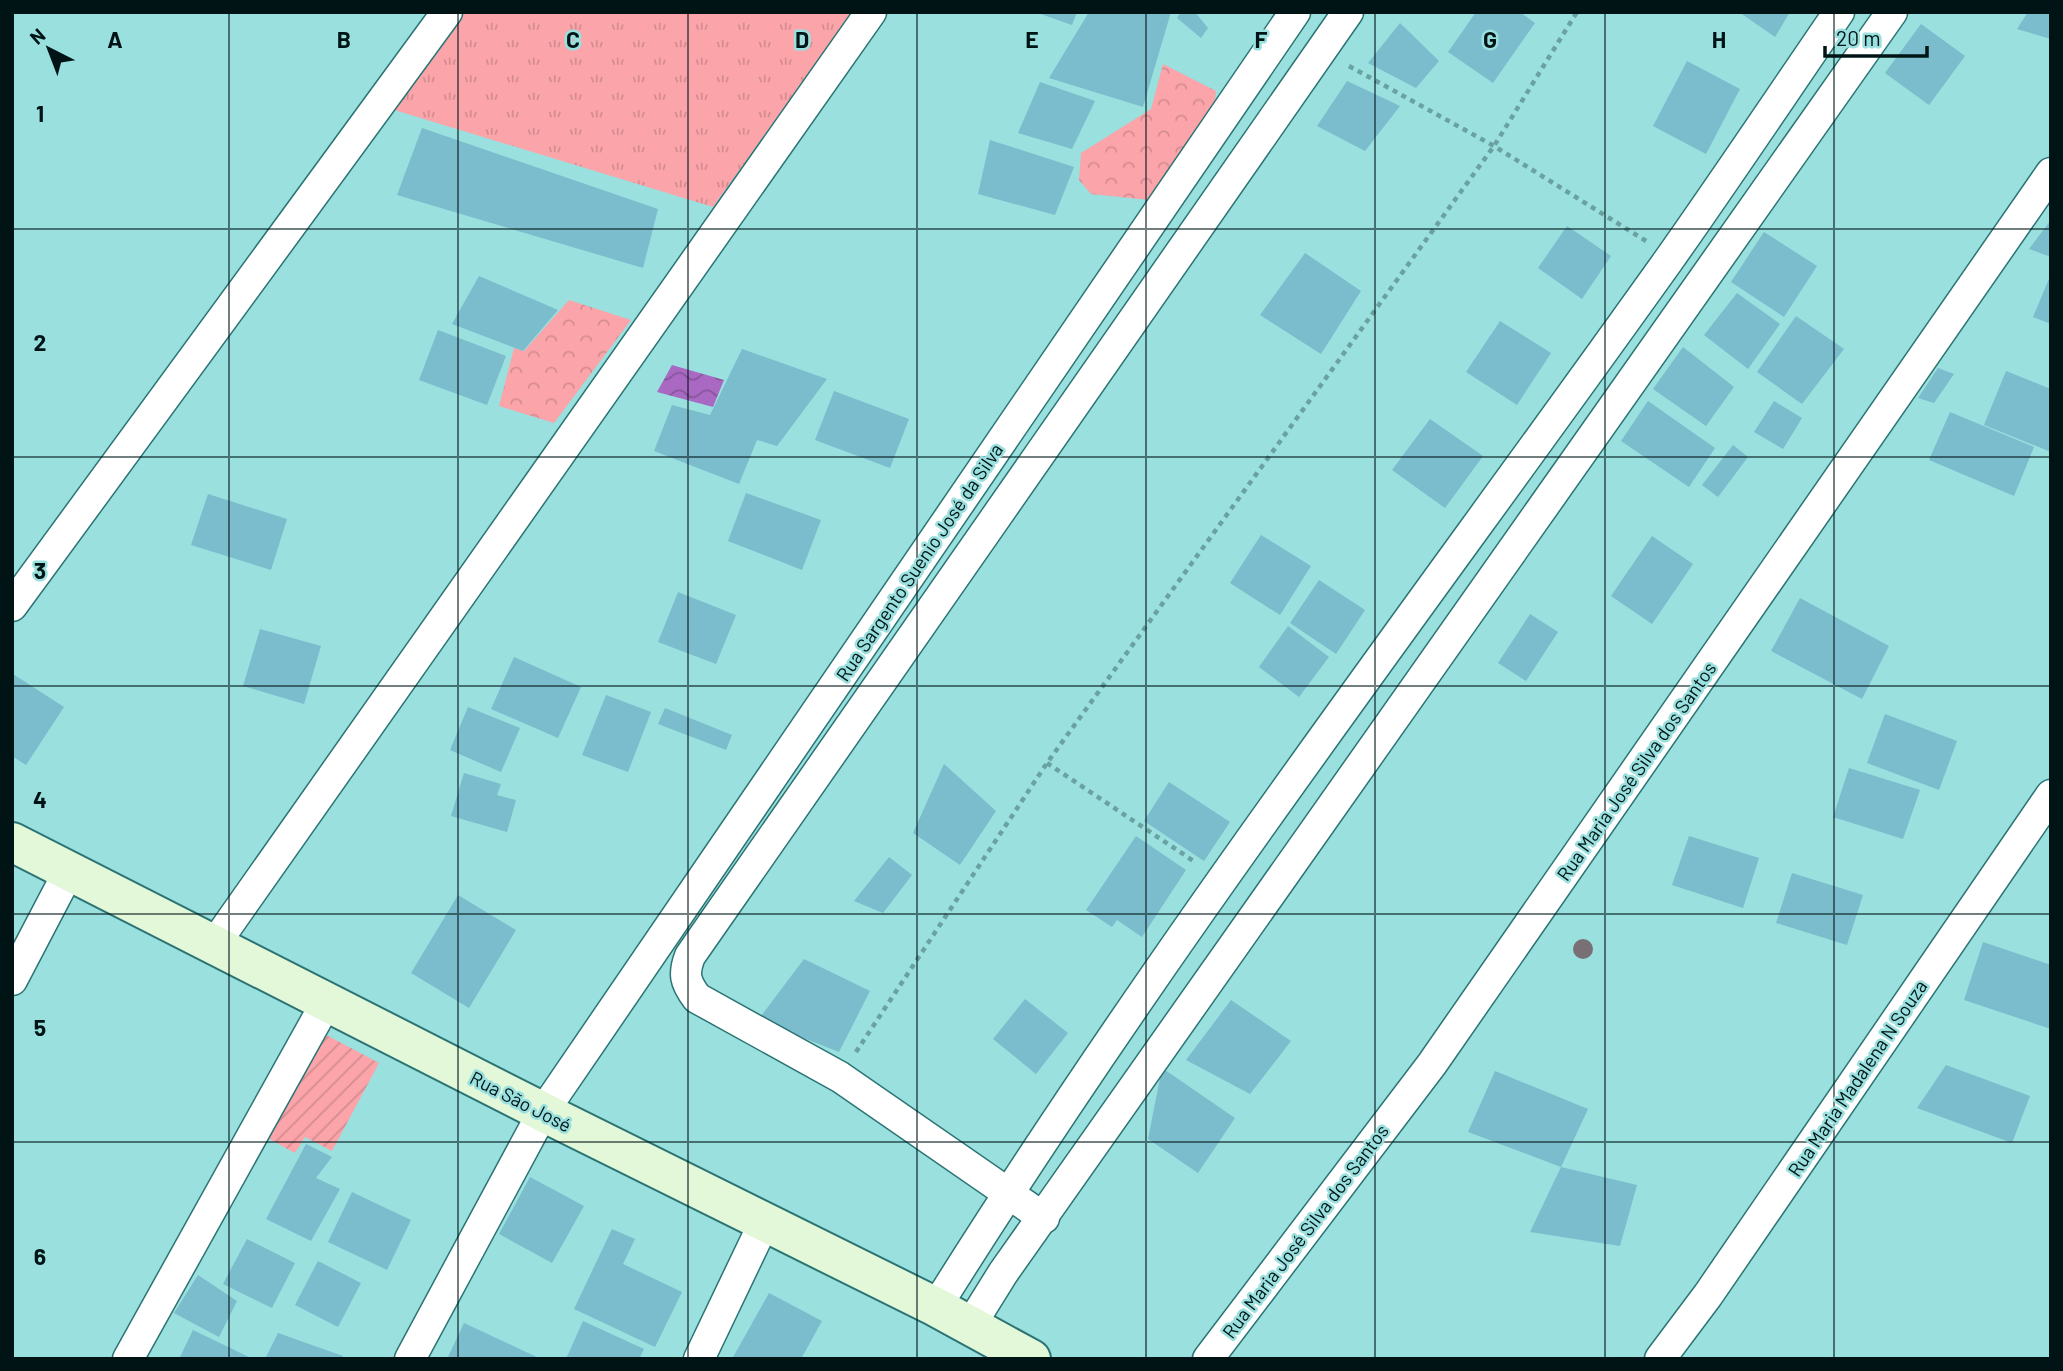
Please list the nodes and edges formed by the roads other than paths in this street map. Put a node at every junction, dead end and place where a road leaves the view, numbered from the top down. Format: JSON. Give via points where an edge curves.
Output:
{"nodes":[{"id":1,"x":447,"y":12,"type":"edge"},
{"id":2,"x":871,"y":12,"type":"edge"},
{"id":3,"x":1296,"y":12,"type":"edge"},
{"id":4,"x":1348,"y":12,"type":"edge"},
{"id":5,"x":1839,"y":12,"type":"edge"},
{"id":6,"x":1892,"y":12,"type":"edge"},
{"id":7,"x":2051,"y":173,"type":"edge"},
{"id":8,"x":12,"y":606,"type":"edge"},
{"id":9,"x":2051,"y":795,"type":"edge"},
{"id":10,"x":12,"y":842,"type":"edge"},
{"id":11,"x":69,"y":871,"type":"junction"},
{"id":12,"x":214,"y":944,"type":"junction"},
{"id":13,"x":12,"y":980,"type":"edge"},
{"id":14,"x":326,"y":1003,"type":"junction"},
{"id":15,"x":543,"y":1112,"type":"junction"},
{"id":16,"x":1008,"y":1194,"type":"junction"},
{"id":17,"x":1044,"y":1218,"type":"junction"},
{"id":18,"x":764,"y":1223,"type":"junction"},
{"id":19,"x":936,"y":1307,"type":"junction"},
{"id":20,"x":1000,"y":1347,"type":"edge"},
{"id":21,"x":128,"y":1359,"type":"edge"},
{"id":22,"x":410,"y":1359,"type":"edge"},
{"id":23,"x":699,"y":1359,"type":"edge"},
{"id":24,"x":1208,"y":1359,"type":"edge"},
{"id":25,"x":1660,"y":1359,"type":"edge"}],
"edges":[{"from":1,"to":8,"type":"street"},
{"from":2,"to":12,"type":"street"},
{"from":3,"to":15,"type":"street","name":"Rua Sargento Suenio José da Silva"},
{"from":4,"to":16,"type":"street","via":[[690,956],[684,972],[687,986],[697,998],[840,1076]]},
{"from":5,"to":16,"type":"street","via":[[1671,257],[1222,880]]},
{"from":6,"to":17,"type":"street"},
{"from":7,"to":24,"type":"street","name":"Rua Maria José Silva dos Santos","via":[[1432,1064]]},
{"from":9,"to":25,"type":"street","name":"Rua Maria Madalena N Souza"},
{"from":10,"to":11,"type":"main road","name":"Rua São José"},
{"from":11,"to":12,"type":"main road","name":"Rua São José"},
{"from":11,"to":13,"type":"street"},
{"from":12,"to":14,"type":"main road","name":"Rua São José"},
{"from":14,"to":15,"type":"main road","name":"Rua São José"},
{"from":14,"to":21,"type":"street"},
{"from":15,"to":18,"type":"main road","name":"Rua São José"},
{"from":15,"to":22,"type":"street","name":"Rua Sargento Suenio José da Silva"},
{"from":16,"to":17,"type":"street"},
{"from":16,"to":19,"type":"street"},
{"from":17,"to":20,"type":"street","via":[[1003,1273]]},
{"from":18,"to":19,"type":"main road","name":"Rua São José"},
{"from":18,"to":23,"type":"street"},
{"from":19,"to":20,"type":"main road","name":"Rua São José"}]}
